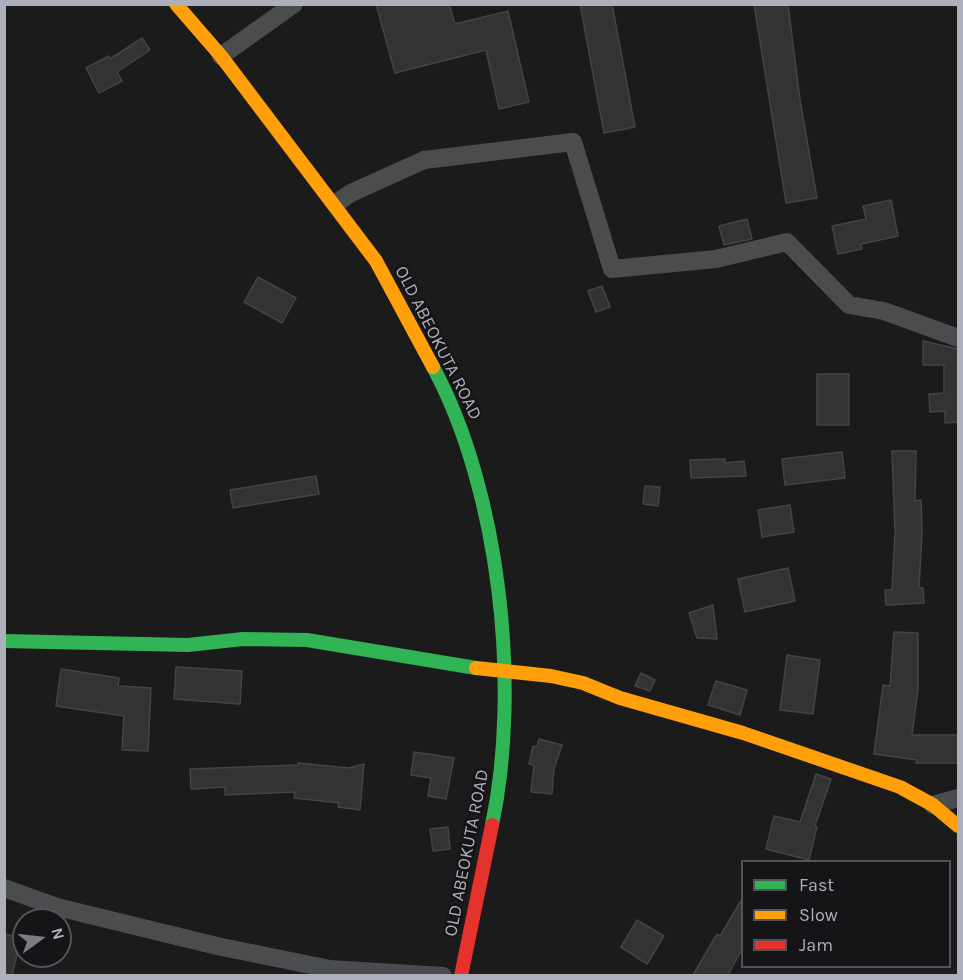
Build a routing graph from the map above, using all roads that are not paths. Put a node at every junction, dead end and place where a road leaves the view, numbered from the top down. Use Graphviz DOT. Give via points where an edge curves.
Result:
graph roads {
  1 [pos="176,4"];
  2 [pos="294,4"];
  3 [pos="221,56"];
  4 [pos="335,204"];
  5 [pos="958,338"];
  6 [pos="4,641"];
  7 [pos="506,673"];
  8 [pos="958,798"];
  9 [pos="933,805"];
  10 [pos="958,826"];
  11 [pos="4,888"];
  12 [pos="443,975"];
  13 [pos="461,975"];
  1 -- 3 [label="main road, OLD ABEOKUTA ROAD"];
  2 -- 3 [label="street"];
  3 -- 4 [label="main road, OLD ABEOKUTA ROAD"];
  4 -- 5 [label="street" via="424,160 573,142 612,269 717,259 787,242 849,305 884,311"];
  4 -- 7 [label="main road, OLD ABEOKUTA ROAD" via="376,261 416,331 467,441 496,571"];
  6 -- 7 [label="main road" via="188,645 243,639 307,640"];
  7 -- 9 [label="main road" via="583,682 620,698 743,733 900,787"];
  7 -- 13 [label="main road, OLD ABEOKUTA ROAD" via="502,778"];
  8 -- 9 [label="street"];
  9 -- 10 [label="main road"];
  11 -- 12 [label="street" via="57,907 330,969"];
}
